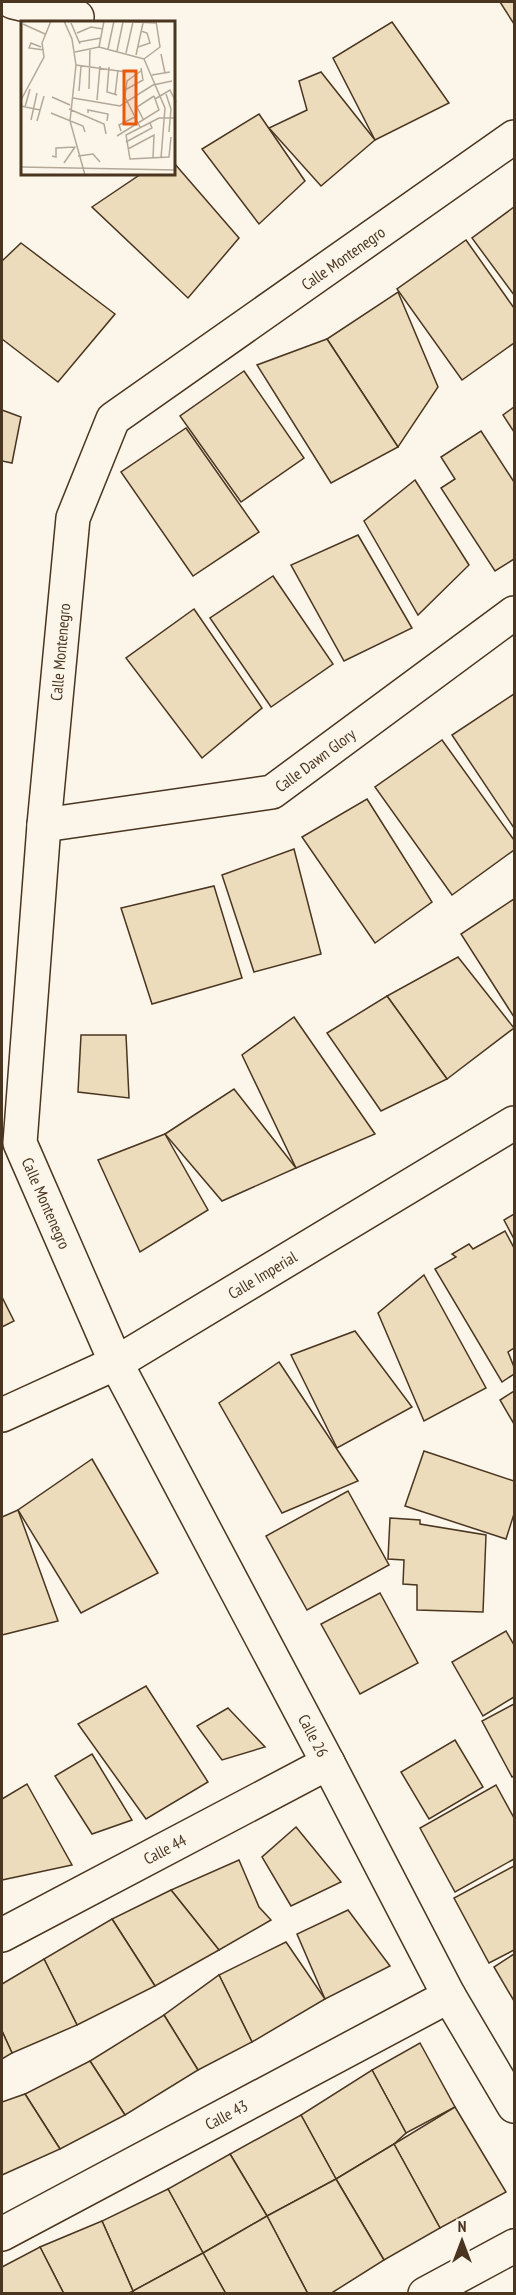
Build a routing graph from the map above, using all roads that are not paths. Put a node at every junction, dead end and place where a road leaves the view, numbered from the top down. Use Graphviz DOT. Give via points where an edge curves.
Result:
graph roads {
  1 [pos="12,2"];
  2 [pos="77,17"];
  3 [pos="514,138"];
  4 [pos="514,614"];
  5 [pos="44,825"];
  6 [pos="514,1123"];
  7 [pos="116,1363"];
  8 [pos="2,1415"];
  9 [pos="328,1763"];
  10 [pos="2,1935"];
  11 [pos="449,1996"];
  12 [pos="514,2106"];
  13 [pos="2,2234"];
  14 [pos="514,2246"];
  15 [pos="425,2294"];
  1 -- 2 [label="street"];
  3 -- 5 [label="street, Calle Montenegro" via="113,419 73,518"];
  4 -- 5 [label="street, Calle Dawn Glory" via="272,792"];
  5 -- 7 [label="street, Calle Montenegro" via="20,1143"];
  6 -- 7 [label="street, Calle Imperial"];
  7 -- 8 [label="street, Calle Imperial"];
  7 -- 9 [label="street, Calle 26"];
  9 -- 10 [label="street, Calle 44"];
  9 -- 11 [label="street, Calle 26"];
  11 -- 12 [label="street, Calle 26"];
  11 -- 13 [label="street, Calle 43"];
  14 -- 15 [label="street"];
}
